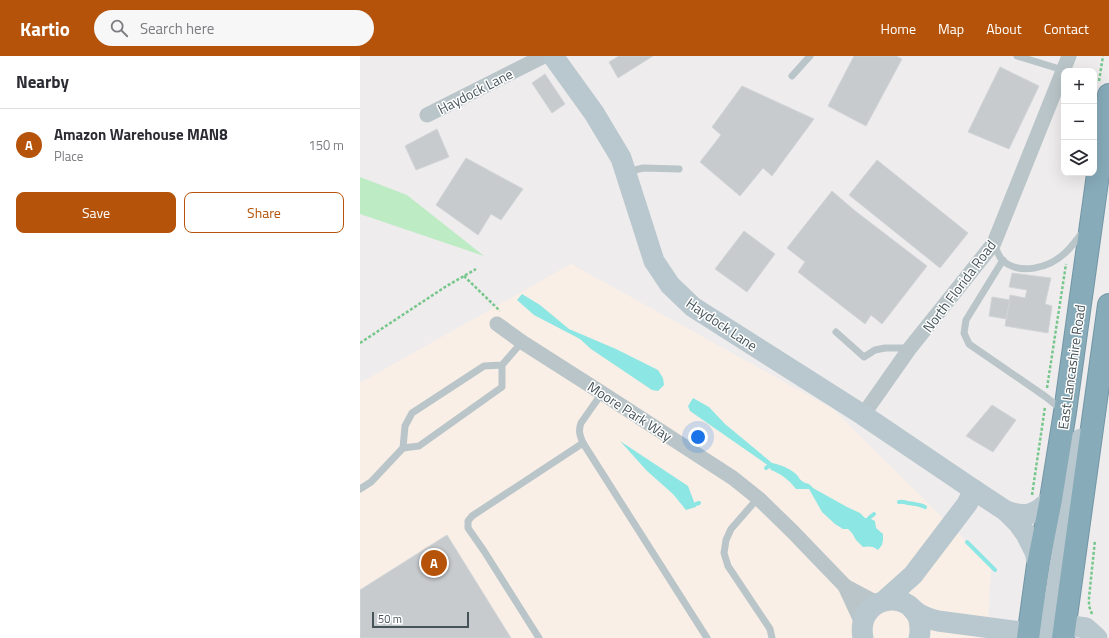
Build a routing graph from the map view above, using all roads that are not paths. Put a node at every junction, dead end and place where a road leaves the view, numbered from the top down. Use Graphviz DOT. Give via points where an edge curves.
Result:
graph roads {
  1 [pos="544,56"];
  2 [pos="553,56"];
  3 [pos="810,56"];
  4 [pos="1017,56"];
  5 [pos="1069,56"];
  6 [pos="1064,68"];
  7 [pos="1061,69"];
  8 [pos="1061,75"];
  9 [pos="792,76"];
  10 [pos="1109,95"];
  11 [pos="427,115"];
  12 [pos="679,169"];
  13 [pos="625,172"];
  14 [pos="1091,224"];
  15 [pos="994,243"];
  16 [pos="1003,260"];
  17 [pos="1109,305"];
  18 [pos="497,324"];
  19 [pos="836,332"];
  20 [pos="522,342"];
  21 [pos="910,348"];
  22 [pos="502,365"];
  23 [pos="602,393"];
  24 [pos="1065,412"];
  25 [pos="863,415"];
  26 [pos="583,444"];
  27 [pos="403,448"];
  28 [pos="360,489"];
  29 [pos="974,490"];
  30 [pos="758,498"];
  31 [pos="1041,499"];
  32 [pos="1006,511"];
  33 [pos="1038,565"];
  34 [pos="912,575"];
  35 [pos="845,586"];
  36 [pos="881,602"];
  37 [pos="910,607"];
  38 [pos="862,630"];
  39 [pos="1047,634"];
  40 [pos="539,638"];
  41 [pos="707,638"];
  42 [pos="772,638"];
  43 [pos="919,638"];
  44 [pos="1096,638"];
  1 -- 11 [label="street, Haydock Lane"];
  2 -- 13 [label="street, Haydock Lane" via="594,113 620,158"];
  3 -- 9 [label="lane"];
  4 -- 7 [label="lane"];
  5 -- 6 [label="street, North Florida Road"];
  8 -- 15 [label="street, North Florida Road"];
  10 -- 14 [label="highway, East Lancashire Road"];
  12 -- 13 [label="lane" via="643,168"];
  13 -- 25 [label="street, Haydock Lane" via="654,261 670,285 693,307"];
  14 -- 16 [label="lane" via="1065,254 1041,268 1025,269"];
  14 -- 24 [label="highway, East Lancashire Road"];
  15 -- 16 [label="lane"];
  15 -- 21 [label="street, North Florida Road"];
  16 -- 24 [label="lane" via="966,320 964,333 969,344"];
  17 -- 39 [label="highway, East Lancashire Road"];
  18 -- 20 [label="street, Moore Park Way"];
  19 -- 21 [label="lane" via="864,357 875,350 885,348"];
  20 -- 22 [label="lane"];
  20 -- 23 [label="street, Moore Park Way"];
  21 -- 25 [label="street, North Florida Road"];
  22 -- 27 [label="lane" via="502,387 420,446"];
  22 -- 27 [label="lane" via="484,366 412,413 405,426"];
  23 -- 26 [label="lane" via="580,423 579,435"];
  23 -- 30 [label="street, Moore Park Way" via="733,478"];
  24 -- 31 [label="highway, East Lancashire Road"];
  25 -- 29 [label="street, Haydock Lane"];
  26 -- 40 [label="lane" via="468,521 468,528"];
  26 -- 41 [label="lane"];
  27 -- 28 [label="lane" via="371,482"];
  29 -- 32 [label="street, Haydock Lane"];
  29 -- 34 [label="street" via="967,504"];
  30 -- 35 [label="street, Moore Park Way"];
  30 -- 42 [label="lane" via="732,529 726,540 724,553 728,566 770,629"];
  31 -- 32 [label="street, Haydock Lane" via="1042,508 1031,514"];
  31 -- 33 [label="highway, East Lancashire Road"];
  32 -- 33 [label="street, Haydock Lane" via="1026,534"];
  33 -- 39 [label="highway, East Lancashire Road"];
  34 -- 36 [label="street"];
  34 -- 37 [label="street"];
  35 -- 36 [label="street, Moore Park Way"];
  35 -- 38 [label="street, Moore Park Way"];
  36 -- 37 [label="street" via="901,601"];
  36 -- 38 [label="street" via="870,608 865,615"];
  37 -- 39 [label="street" via="921,615 938,621"];
  37 -- 43 [label="street" via="918,616"];
  39 -- 44 [label="street" via="1086,628"];
}
